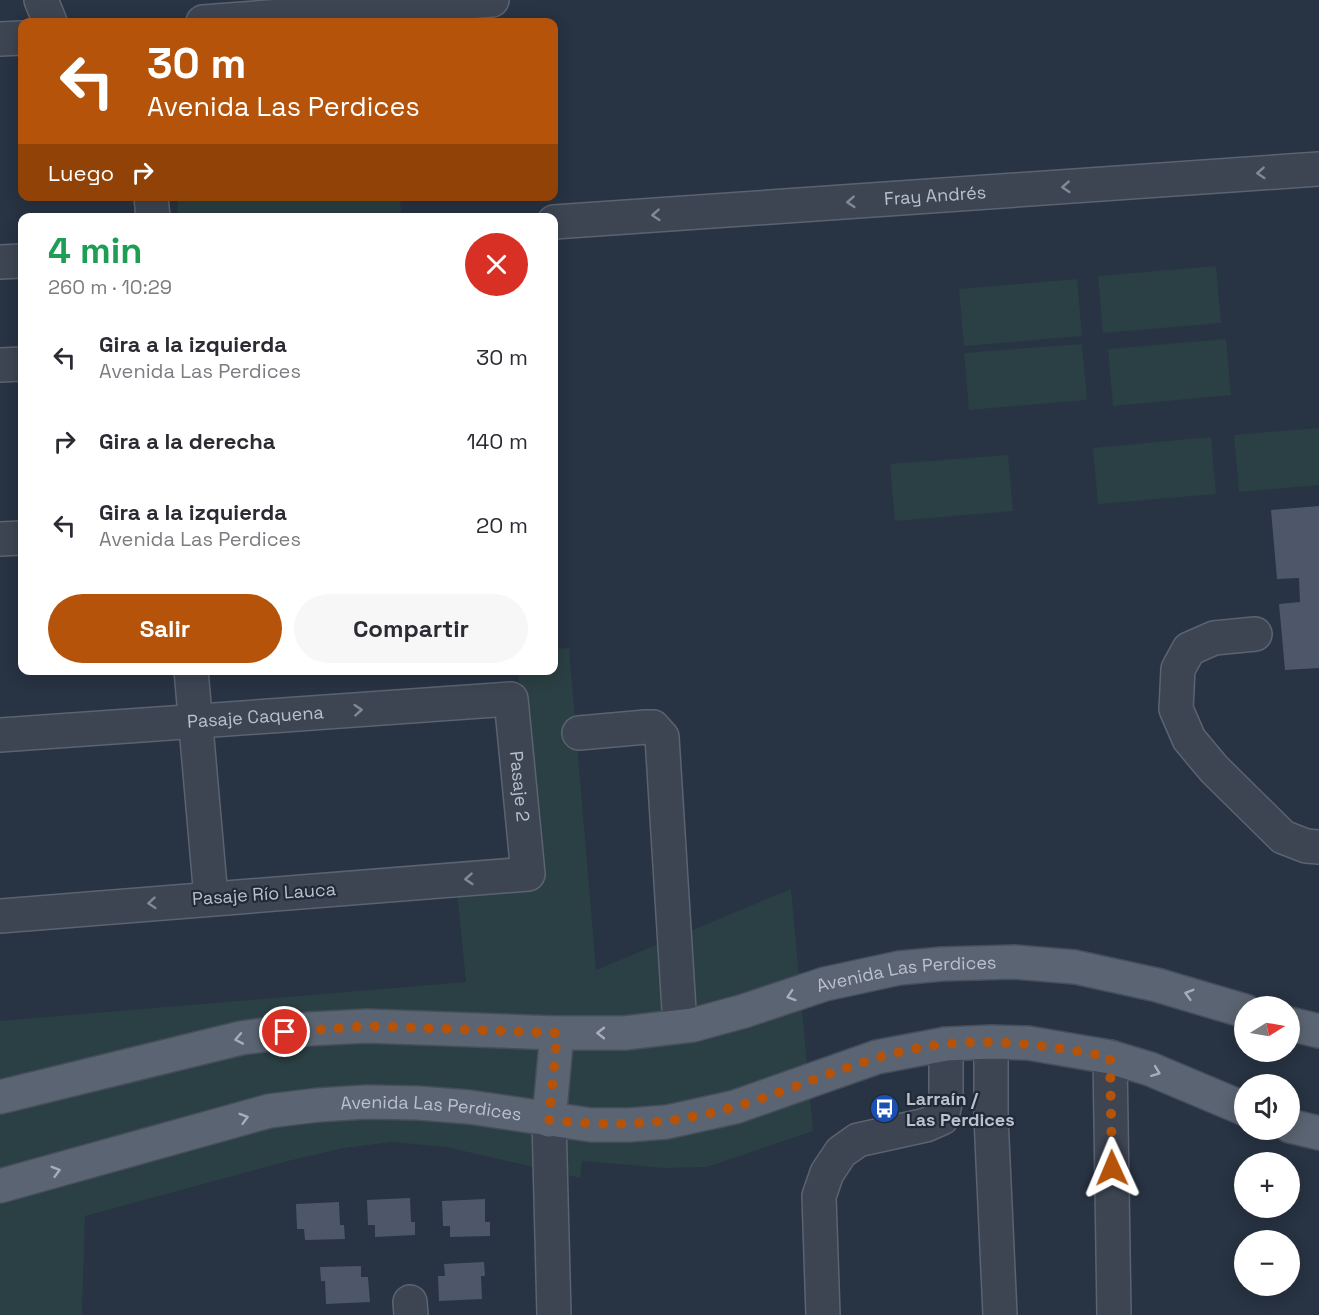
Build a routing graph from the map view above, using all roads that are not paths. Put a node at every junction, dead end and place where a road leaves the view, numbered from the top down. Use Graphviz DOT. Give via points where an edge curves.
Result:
graph roads {
  1 [pos="41,0"];
  2 [pos="492,0"];
  3 [pos="410,3"];
  4 [pos="48,18"];
  5 [pos="247,18"];
  6 [pos="18,38"];
  7 [pos="0,39"];
  8 [pos="1319,169"];
  9 [pos="558,222"];
  10 [pos="18,261"];
  11 [pos="0,262"];
  12 [pos="18,364"];
  13 [pos="0,365"];
  14 [pos="18,538"];
  15 [pos="0,540"];
  16 [pos="1255,634"];
  17 [pos="191,675"];
  18 [pos="511,699"];
  19 [pos="195,721"];
  20 [pos="579,733"];
  21 [pos="0,735"];
  22 [pos="1319,847"];
  23 [pos="528,874"];
  24 [pos="211,898"];
  25 [pos="0,916"];
  26 [pos="1234,1008"];
  27 [pos="680,1026"];
  28 [pos="1300,1026"];
  29 [pos="1319,1031"];
  30 [pos="557,1033"];
  31 [pos="991,1042"];
  32 [pos="946,1044"];
  33 [pos="1110,1057"];
  34 [pos="0,1097"];
  35 [pos="1234,1104"];
  36 [pos="549,1120"];
  37 [pos="1300,1128"];
  38 [pos="1319,1133"];
  39 [pos="0,1186"];
  40 [pos="554,1315"];
  41 [pos="823,1315"];
  42 [pos="1000,1315"];
  43 [pos="1114,1315"];
  1 -- 4 [label="street"];
  2 -- 3 [label="street"];
  3 -- 5 [label="street"];
  6 -- 7 [label="street"];
  8 -- 9 [label="street, Fray Andrés, one-way"];
  10 -- 11 [label="street"];
  12 -- 13 [label="street"];
  14 -- 15 [label="street"];
  16 -- 22 [label="street" via="1214,638 1189,649 1178,669 1176,709 1189,739 1214,769 1283,837"];
  17 -- 19 [label="street"];
  19 -- 18 [label="street, Pasaje Caquena, one-way"];
  18 -- 23 [label="street, Pasaje 2"];
  19 -- 21 [label="street, Pasaje Caquena"];
  19 -- 24 [label="street"];
  20 -- 27 [label="street" via="646,727 662,737"];
  23 -- 24 [label="street, Pasaje Río Lauca, one-way"];
  24 -- 25 [label="street, Pasaje Río Lauca, one-way"];
  26 -- 27 [label="main road, Avenida Las Perdices, one-way" via="1075,967 1014,962 942,964 899,968 825,984 744,1011"];
  27 -- 30 [label="main road, Avenida Las Perdices, one-way" via="625,1033"];
  28 -- 29 [label="main road"];
  30 -- 34 [label="main road, Avenida Las Perdices, one-way" via="368,1026 308,1029 241,1038"];
  30 -- 36 [label="main road"];
  31 -- 32 [label="main road, Avenida Las Perdices"];
  31 -- 33 [label="main road, Avenida Las Perdices" via="1028,1043"];
  31 -- 42 [label="street"];
  32 -- 36 [label="main road, Avenida Las Perdices" via="877,1057 704,1115 629,1125"];
  32 -- 41 [label="street" via="942,1118 858,1140 841,1152 827,1173 819,1196"];
  33 -- 35 [label="main road, Avenida Las Perdices, one-way" via="1150,1069"];
  33 -- 43 [label="street"];
  39 -- 36 [label="main road, Avenida Las Perdices, one-way" via="269,1111 318,1105 418,1103"];
  36 -- 40 [label="street"];
  37 -- 38 [label="main road"];
}
